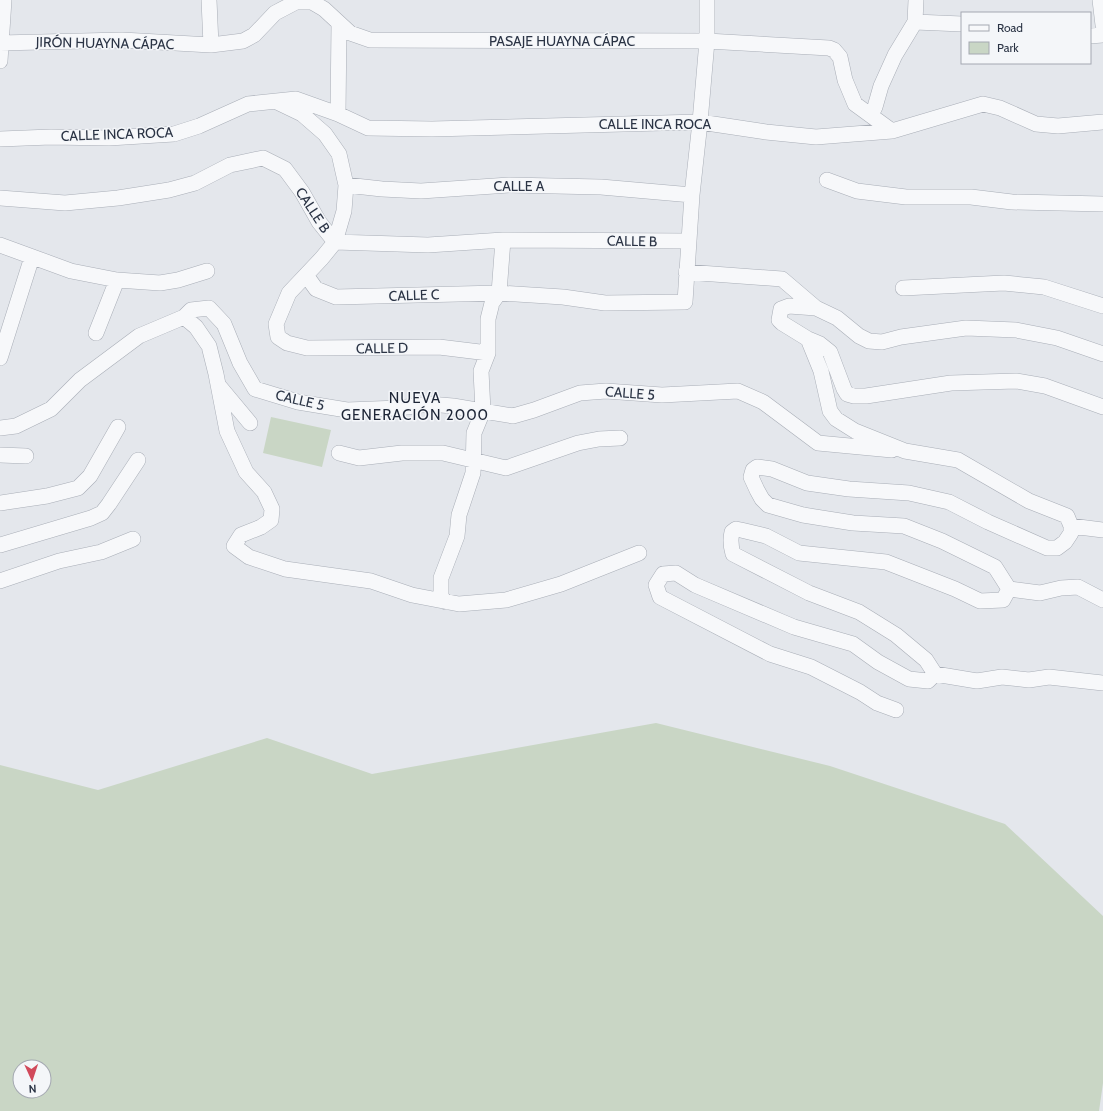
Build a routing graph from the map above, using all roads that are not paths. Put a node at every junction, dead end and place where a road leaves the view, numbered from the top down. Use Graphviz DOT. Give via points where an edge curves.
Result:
graph roads {
  1 [pos="4,0"];
  2 [pos="209,0"];
  3 [pos="707,0"];
  4 [pos="916,0"];
  5 [pos="1100,0"];
  6 [pos="915,22"];
  7 [pos="339,24"];
  8 [pos="961,24"];
  9 [pos="1103,25"];
  10 [pos="1103,35"];
  11 [pos="1091,36"];
  12 [pos="707,41"];
  13 [pos="0,43"];
  14 [pos="211,45"];
  15 [pos="0,61"];
  16 [pos="276,101"];
  17 [pos="338,114"];
  18 [pos="871,116"];
  19 [pos="700,122"];
  20 [pos="1103,122"];
  21 [pos="892,131"];
  22 [pos="0,139"];
  23 [pos="827,180"];
  24 [pos="346,185"];
  25 [pos="692,195"];
  26 [pos="0,198"];
  27 [pos="1103,204"];
  28 [pos="503,240"];
  29 [pos="688,241"];
  30 [pos="335,242"];
  31 [pos="0,245"];
  32 [pos="32,257"];
  33 [pos="207,271"];
  34 [pos="686,272"];
  35 [pos="306,275"];
  36 [pos="117,280"];
  37 [pos="902,288"];
  38 [pos="499,293"];
  39 [pos="1103,306"];
  40 [pos="816,308"];
  41 [pos="184,317"];
  42 [pos="96,333"];
  43 [pos="808,339"];
  44 [pos="488,353"];
  45 [pos="1103,354"];
  46 [pos="0,358"];
  47 [pos="218,385"];
  48 [pos="1103,407"];
  49 [pos="483,411"];
  50 [pos="250,424"];
  51 [pos="0,428"];
  52 [pos="118,428"];
  53 [pos="620,438"];
  54 [pos="905,451"];
  55 [pos="339,453"];
  56 [pos="0,455"];
  57 [pos="26,456"];
  58 [pos="138,460"];
  59 [pos="473,460"];
  60 [pos="0,503"];
  61 [pos="1071,526"];
  62 [pos="1103,530"];
  63 [pos="133,539"];
  64 [pos="0,545"];
  65 [pos="639,553"];
  66 [pos="0,581"];
  67 [pos="1009,589"];
  68 [pos="1103,600"];
  69 [pos="446,602"];
  70 [pos="935,674"];
  71 [pos="1103,683"];
  72 [pos="896,710"];
  1 -- 13 [label="street"];
  2 -- 14 [label="street"];
  3 -- 12 [label="street"];
  4 -- 6 [label="street"];
  5 -- 9 [label="street"];
  6 -- 8 [label="street"];
  6 -- 18 [label="street" via="895,55"];
  7 -- 12 [label="street, PASAJE HUAYNA CÁPAC" via="350,33 370,40"];
  7 -- 14 [label="street, PASAJE HUAYNA CÁPAC" via="324,9 312,2 296,2 275,13 254,35 243,41"];
  7 -- 17 [label="street"];
  10 -- 11 [label="street"];
  12 -- 18 [label="street, PASAJE HUAYNA CÁPAC" via="834,50 840,57 845,80 855,104"];
  12 -- 19 [label="street"];
  13 -- 14 [label="street, JIRÓN HUAYNA CÁPAC" via="122,40"];
  13 -- 15 [label="street"];
  16 -- 17 [label="street, CALLE INCA ROCA" via="296,99"];
  16 -- 22 [label="street, CALLE INCA ROCA" via="248,104 174,134 109,138 51,136"];
  16 -- 24 [label="street" via="302,114 326,134 339,154"];
  17 -- 19 [label="street, CALLE INCA ROCA" via="368,128 432,129"];
  18 -- 21 [label="street, PASAJE HUAYNA CÁPAC"];
  19 -- 21 [label="street, CALLE INCA ROCA" via="816,137"];
  19 -- 25 [label="street"];
  20 -- 21 [label="street, CALLE INCA ROCA" via="1058,126 1036,124 1000,108 983,104"];
  23 -- 27 [label="street" via="857,191 906,197 971,197 1012,202"];
  24 -- 25 [label="street, CALLE A" via="421,191 509,185 601,187"];
  24 -- 30 [label="street" via="344,211"];
  25 -- 29 [label="street"];
  26 -- 30 [label="street, CALLE B" via="65,203 118,198 195,183 230,166 263,158 284,168"];
  28 -- 29 [label="street, CALLE B"];
  28 -- 30 [label="street, CALLE B" via="428,245"];
  28 -- 38 [label="street"];
  29 -- 34 [label="street"];
  30 -- 35 [label="street"];
  31 -- 32 [label="street"];
  32 -- 36 [label="street" via="71,271"];
  32 -- 46 [label="street"];
  33 -- 36 [label="street" via="160,283"];
  34 -- 38 [label="street, CALLE C" via="685,302 605,303 563,297"];
  34 -- 40 [label="street" via="782,279"];
  35 -- 38 [label="street, CALLE C" via="316,289 336,297"];
  35 -- 44 [label="street, CALLE D" via="289,293 276,324 278,337 287,343 307,348 439,347"];
  36 -- 42 [label="street"];
  37 -- 39 [label="street" via="1004,283 1044,287"];
  38 -- 44 [label="street" via="492,304 488,319"];
  40 -- 43 [label="street" via="789,306 781,310 779,320"];
  40 -- 45 [label="street" via="837,318 859,336 869,340 882,342 966,328 1016,330 1057,338"];
  41 -- 47 [label="street" via="196,327 209,346"];
  41 -- 49 [label="street, CALLE 5" via="191,310 209,308 224,324 240,363 255,389 298,402 347,410 429,404"];
  41 -- 51 [label="street, CALLE 5" via="139,336 80,380 51,409 16,426"];
  43 -- 48 [label="street" via="830,352 844,389 847,394 854,396 951,383 1016,381 1045,386"];
  43 -- 54 [label="street" via="821,371 830,411 836,419 855,431"];
  44 -- 49 [label="street" via="481,371"];
  47 -- 50 [label="street"];
  47 -- 69 [label="street" via="228,431 246,472 264,492 272,509 270,520 261,527 241,535 234,546 249,557 285,569 371,581"];
  49 -- 54 [label="street, CALLE 5" via="513,416 580,393 606,391 662,395 738,391 763,402 818,443"];
  49 -- 59 [label="street" via="474,433"];
  52 -- 60 [label="street" via="90,476 78,488 47,496"];
  53 -- 59 [label="street" via="578,443 506,468"];
  54 -- 61 [label="street" via="958,460 1029,501 1067,516"];
  55 -- 59 [label="street" via="359,458 443,452"];
  56 -- 57 [label="street"];
  58 -- 64 [label="street" via="102,513"];
  59 -- 69 [label="street" via="473,473 459,515 457,536 441,578 441,596"];
  61 -- 62 [label="street"];
  61 -- 67 [label="street" via="1065,542 1057,548 1047,548 949,502 909,493 807,483 772,469 757,467 753,470 751,477 762,499 768,505 803,515 853,523 904,526 995,567"];
  63 -- 66 [label="street" via="101,552 59,561"];
  65 -- 69 [label="street" via="561,584 506,600 459,604"];
  67 -- 68 [label="street" via="1040,592 1078,587"];
  67 -- 70 [label="street" via="1003,600 980,601 886,562 799,553 766,536 736,529 732,532 733,554 809,594 859,612 896,635 926,660"];
  70 -- 71 [label="street" via="978,681 1002,677 1029,680 1049,677"];
  70 -- 72 [label="street" via="928,681 908,679 853,644 794,627 695,585 676,573 663,574 656,585 660,597 770,654 811,667 877,703"];
}
